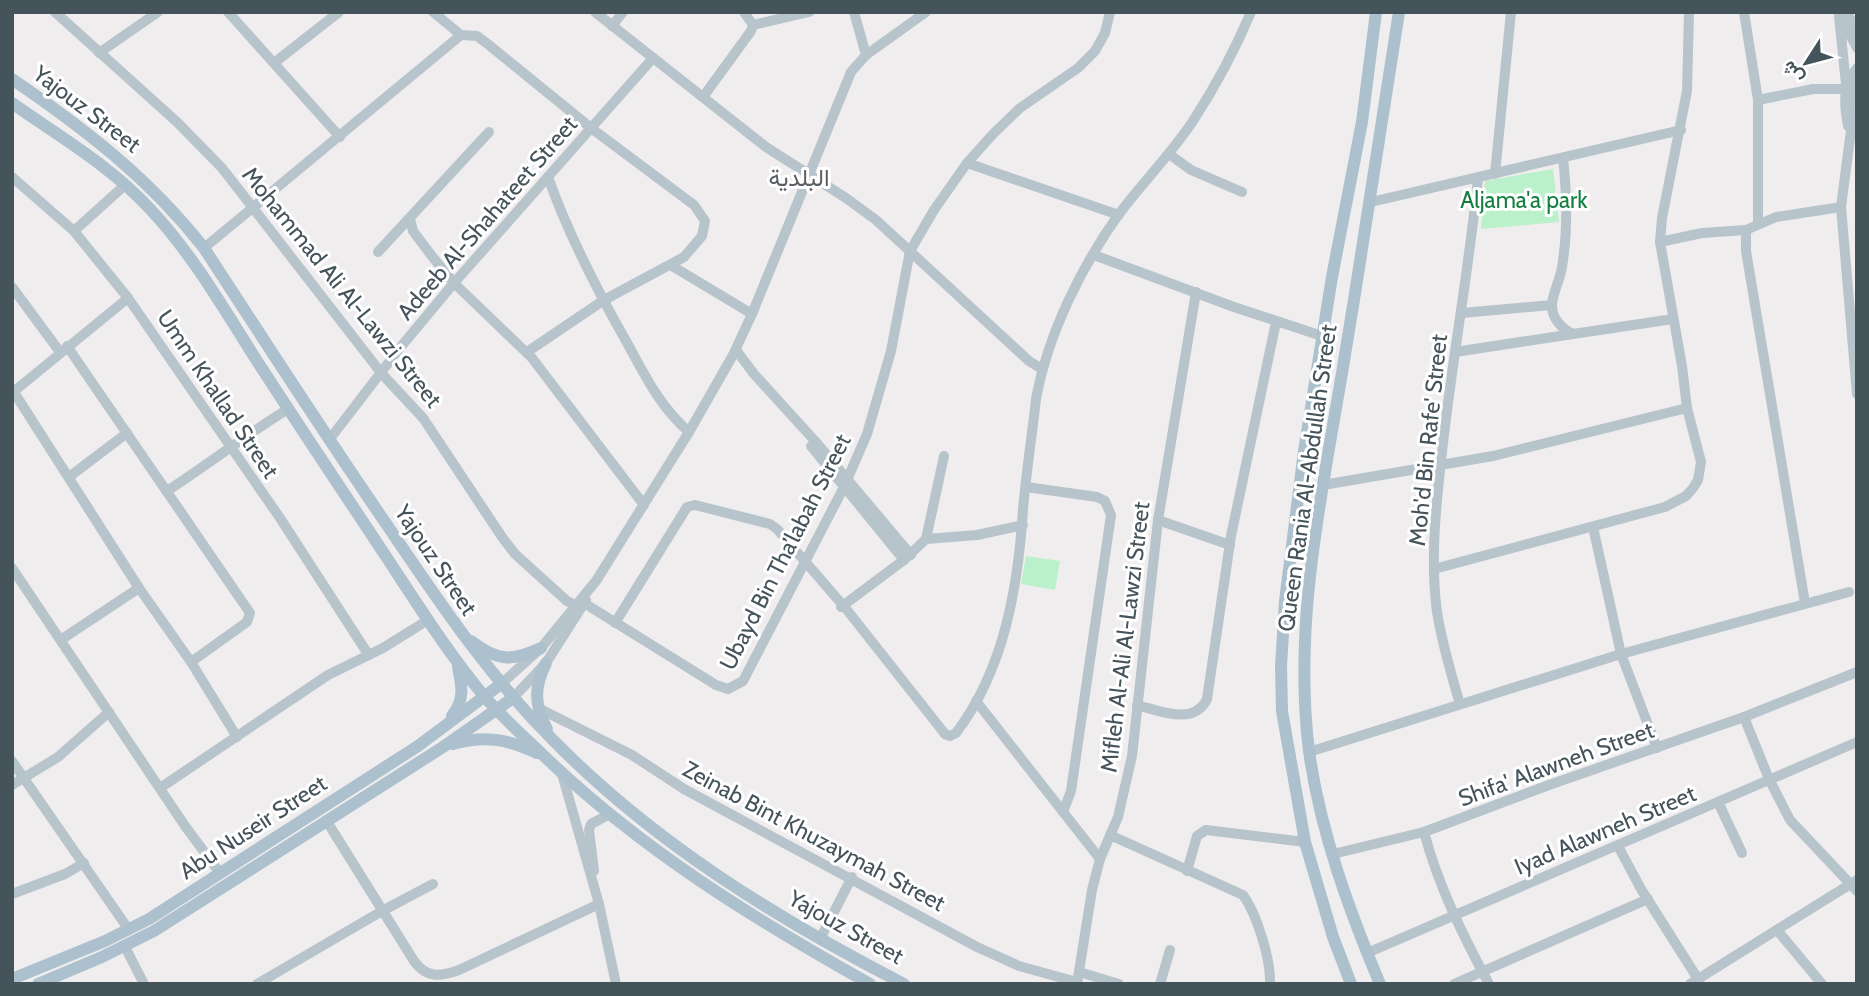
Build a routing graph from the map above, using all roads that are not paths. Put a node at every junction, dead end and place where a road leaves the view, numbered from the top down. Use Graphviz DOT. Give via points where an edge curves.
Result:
graph roads {
  1 [pos="55,12"];
  2 [pos="158,12"];
  3 [pos="228,12"];
  4 [pos="339,12"];
  5 [pos="433,12"];
  6 [pos="595,12"];
  7 [pos="622,12"];
  8 [pos="744,12"];
  9 [pos="809,12"];
  10 [pos="854,12"];
  11 [pos="926,12"];
  12 [pos="1110,12"];
  13 [pos="1251,12"];
  14 [pos="1376,12"];
  15 [pos="1399,12"];
  16 [pos="1511,12"];
  17 [pos="1689,12"];
  18 [pos="1744,12"];
  19 [pos="1841,13"];
  20 [pos="753,25"];
  21 [pos="612,26"];
  22 [pos="1857,30"];
  23 [pos="461,35"];
  24 [pos="1857,48"];
  25 [pos="99,53"];
  26 [pos="866,55"];
  27 [pos="653,58"];
  28 [pos="274,63"];
  29 [pos="1857,68"];
  30 [pos="12,79"];
  31 [pos="1849,85"];
  32 [pos="704,97"];
  33 [pos="1758,100"];
  34 [pos="14,107"];
  35 [pos="1855,112"];
  36 [pos="591,128"];
  37 [pos="1681,130"];
  38 [pos="489,132"];
  39 [pos="1849,133"];
  40 [pos="340,136"];
  41 [pos="1169,154"];
  42 [pos="1563,158"];
  43 [pos="967,163"];
  44 [pos="1495,174"];
  45 [pos="809,175"];
  46 [pos="12,177"];
  47 [pos="548,177"];
  48 [pos="1478,178"];
  49 [pos="125,185"];
  50 [pos="1242,192"];
  51 [pos="1371,202"];
  52 [pos="252,207"];
  53 [pos="1841,207"];
  54 [pos="1119,215"];
  55 [pos="410,219"];
  56 [pos="1758,224"];
  57 [pos="1746,230"];
  58 [pos="74,231"];
  59 [pos="1660,242"];
  60 [pos="204,248"];
  61 [pos="910,251"];
  62 [pos="378,252"];
  63 [pos="1094,254"];
  64 [pos="672,266"];
  65 [pos="454,283"];
  66 [pos="12,287"];
  67 [pos="1196,292"];
  68 [pos="128,298"];
  69 [pos="604,300"];
  70 [pos="1552,305"];
  71 [pos="1462,313"];
  72 [pos="752,314"];
  73 [pos="1673,319"];
  74 [pos="1276,322"];
  75 [pos="1573,334"];
  76 [pos="1322,336"];
  77 [pos="64,349"];
  78 [pos="736,350"];
  79 [pos="527,352"];
  80 [pos="1455,352"];
  81 [pos="1855,360"];
  82 [pos="1042,369"];
  83 [pos="382,374"];
  84 [pos="13,391"];
  85 [pos="1857,394"];
  86 [pos="1687,408"];
  87 [pos="288,409"];
  88 [pos="690,432"];
  89 [pos="127,433"];
  90 [pos="329,440"];
  91 [pos="230,446"];
  92 [pos="944,457"];
  93 [pos="1440,465"];
  94 [pos="69,477"];
  95 [pos="846,483"];
  96 [pos="1323,485"];
  97 [pos="1026,487"];
  98 [pos="167,491"];
  99 [pos="644,505"];
  100 [pos="1158,520"];
  101 [pos="1023,525"];
  102 [pos="1592,527"];
  103 [pos="926,539"];
  104 [pos="1230,545"];
  105 [pos="908,558"];
  106 [pos="804,561"];
  107 [pos="12,568"];
  108 [pos="1434,569"];
  109 [pos="139,588"];
  110 [pos="1849,592"];
  111 [pos="1805,603"];
  112 [pos="580,604"];
  113 [pos="841,604"];
  114 [pos="428,620"];
  115 [pos="615,623"];
  116 [pos="458,630"];
  117 [pos="62,639"];
  118 [pos="541,648"];
  119 [pos="369,654"];
  120 [pos="1621,654"];
  121 [pos="456,660"];
  122 [pos="191,662"];
  123 [pos="547,663"];
  124 [pos="1857,672"];
  125 [pos="501,684"];
  126 [pos="734,687"];
  127 [pos="484,696"];
  128 [pos="513,698"];
  129 [pos="976,701"];
  130 [pos="1460,704"];
  131 [pos="1137,705"];
  132 [pos="538,708"];
  133 [pos="496,709"];
  134 [pos="109,712"];
  135 [pos="1744,717"];
  136 [pos="442,729"];
  137 [pos="237,737"];
  138 [pos="554,741"];
  139 [pos="1857,742"];
  140 [pos="443,747"];
  141 [pos="1657,748"];
  142 [pos="1309,752"];
  143 [pos="545,757"];
  144 [pos="12,761"];
  145 [pos="562,774"];
  146 [pos="24,779"];
  147 [pos="1769,779"];
  148 [pos="12,785"];
  149 [pos="160,788"];
  150 [pos="1718,802"];
  151 [pos="1063,812"];
  152 [pos="608,815"];
  153 [pos="326,820"];
  154 [pos="1423,832"];
  155 [pos="1110,835"];
  156 [pos="1305,842"];
  157 [pos="1618,846"];
  158 [pos="1742,853"];
  159 [pos="1333,854"];
  160 [pos="1100,859"];
  161 [pos="84,863"];
  162 [pos="1187,871"];
  163 [pos="220,873"];
  164 [pos="852,877"];
  165 [pos="433,884"];
  166 [pos="592,884"];
  167 [pos="1855,885"];
  168 [pos="12,894"];
  169 [pos="1648,899"];
  170 [pos="599,904"];
  171 [pos="382,911"];
  172 [pos="1455,916"];
  173 [pos="130,930"];
  174 [pos="1777,930"];
  175 [pos="820,939"];
  176 [pos="125,947"];
  177 [pos="1170,950"];
  178 [pos="1367,953"];
  179 [pos="1483,972"];
  180 [pos="12,979"];
  181 [pos="1078,979"];
  182 [pos="1348,981"];
  183 [pos="1694,981"];
  184 [pos="861,982"];
  185 [pos="38,984"];
  186 [pos="144,984"];
  187 [pos="257,984"];
  188 [pos="616,984"];
  189 [pos="904,984"];
  190 [pos="1119,984"];
  191 [pos="1160,984"];
  192 [pos="1270,984"];
  193 [pos="1380,984"];
  194 [pos="1454,984"];
  195 [pos="1489,984"];
  196 [pos="1822,984"];
  1 -- 25 [label="street, Mohammad Ali Al-Lawzi Street"];
  2 -- 25 [label="street"];
  3 -- 28 [label="street"];
  4 -- 28 [label="street"];
  5 -- 23 [label="street"];
  6 -- 21 [label="street"];
  7 -- 21 [label="street"];
  8 -- 20 [label="street"];
  9 -- 20 [label="street"];
  10 -- 26 [label="street"];
  11 -- 26 [label="street"];
  12 -- 43 [label="street, Ubayd Bin Tha’labah Street" via="1096,51 1020,108"];
  13 -- 41 [label="street" via="1193,121"];
  14 -- 76 [label="main road, Queen Rania Al-Abdullah Street" via="1362,122"];
  15 -- 51 [label="main road, Queen Rania Al-Abdullah Street"];
  16 -- 44 [label="street"];
  17 -- 37 [label="street"];
  18 -- 33 [label="street"];
  19 -- 22 [label="street"];
  19 -- 24 [label="street"];
  19 -- 31 [label="street"];
  20 -- 32 [label="street"];
  21 -- 27 [label="street"];
  23 -- 36 [label="street" via="477,36"];
  23 -- 40 [label="street"];
  25 -- 52 [label="street, Mohammad Ali Al-Lawzi Street" via="200,145"];
  26 -- 45 [label="street" via="851,72"];
  27 -- 32 [label="street"];
  27 -- 36 [label="street, Adeeb Al-Shahateet Street"];
  28 -- 40 [label="street"];
  29 -- 31 [label="street"];
  30 -- 60 [label="main road, Yajouz Street" via="118,156 172,208"];
  31 -- 33 [label="street"];
  31 -- 35 [label="street" via="1854,89"];
  31 -- 39 [label="street"];
  32 -- 45 [label="street"];
  33 -- 56 [label="street"];
  34 -- 49 [label="main road, Yajouz Street" via="94,158"];
  35 -- 39 [label="street"];
  36 -- 47 [label="street, Adeeb Al-Shahateet Street"];
  36 -- 64 [label="street" via="685,198 705,221 693,249"];
  37 -- 42 [label="street"];
  37 -- 59 [label="street"];
  38 -- 55 [label="street"];
  39 -- 53 [label="street"];
  40 -- 52 [label="street"];
  41 -- 50 [label="street" via="1191,170"];
  41 -- 54 [label="street"];
  42 -- 44 [label="street"];
  42 -- 70 [label="street" via="1566,243"];
  43 -- 54 [label="street"];
  43 -- 61 [label="street, Ubayd Bin Tha’labah Street"];
  44 -- 48 [label="street"];
  45 -- 61 [label="street" via="876,220"];
  45 -- 72 [label="street"];
  46 -- 58 [label="street, Umm Khallad Street"];
  47 -- 65 [label="street, Adeeb Al-Shahateet Street"];
  47 -- 69 [label="street" via="560,212"];
  48 -- 51 [label="street"];
  48 -- 71 [label="street, Moh'd Bin Rafe' Street"];
  49 -- 58 [label="street"];
  49 -- 87 [label="main road, Yajouz Street" via="156,215 199,270"];
  51 -- 96 [label="main road, Queen Rania Al-Abdullah Street"];
  52 -- 60 [label="street"];
  52 -- 83 [label="street, Mohammad Ali Al-Lawzi Street"];
  53 -- 56 [label="street"];
  53 -- 81 [label="street"];
  54 -- 63 [label="street"];
  55 -- 62 [label="street"];
  55 -- 65 [label="street" via="413,231"];
  56 -- 57 [label="street"];
  57 -- 59 [label="street"];
  57 -- 111 [label="street"];
  58 -- 68 [label="street, Umm Khallad Street"];
  59 -- 73 [label="street"];
  60 -- 90 [label="main road, Yajouz Street"];
  61 -- 82 [label="street"];
  61 -- 95 [label="street, Ubayd Bin Tha’labah Street" via="881,393"];
  63 -- 67 [label="street"];
  63 -- 82 [label="street" via="1077,283"];
  64 -- 69 [label="street"];
  64 -- 72 [label="street"];
  65 -- 79 [label="street"];
  65 -- 83 [label="street, Adeeb Al-Shahateet Street"];
  66 -- 77 [label="street"];
  67 -- 74 [label="street"];
  67 -- 100 [label="street, Mifleh Al-Ali Al-Lawzi Street"];
  68 -- 77 [label="street"];
  68 -- 91 [label="street, Umm Khallad Street"];
  69 -- 79 [label="street"];
  69 -- 88 [label="street" via="659,399"];
  70 -- 71 [label="street"];
  70 -- 75 [label="street" via="1558,323"];
  71 -- 80 [label="street, Moh'd Bin Rafe' Street"];
  72 -- 78 [label="street"];
  73 -- 75 [label="street"];
  73 -- 86 [label="street"];
  74 -- 76 [label="street"];
  74 -- 104 [label="street"];
  75 -- 80 [label="street"];
  76 -- 156 [label="main road, Queen Rania Al-Abdullah Street" via="1285,601 1281,666 1282,710"];
  77 -- 84 [label="street"];
  77 -- 89 [label="street"];
  78 -- 88 [label="street"];
  78 -- 95 [label="street"];
  79 -- 99 [label="street"];
  80 -- 93 [label="street, Moh'd Bin Rafe' Street"];
  81 -- 85 [label="street"];
  82 -- 97 [label="street"];
  83 -- 90 [label="street, Adeeb Al-Shahateet Street"];
  83 -- 112 [label="street, Mohammad Ali Al-Lawzi Street" via="423,418 515,554 567,601"];
  84 -- 94 [label="street"];
  86 -- 93 [label="street"];
  86 -- 102 [label="street" via="1701,462 1693,488 1665,507"];
  87 -- 91 [label="street"];
  87 -- 114 [label="main road, Yajouz Street"];
  88 -- 99 [label="street"];
  89 -- 94 [label="street"];
  89 -- 98 [label="street"];
  90 -- 116 [label="main road, Yajouz Street"];
  91 -- 98 [label="street"];
  91 -- 119 [label="street, Umm Khallad Street"];
  92 -- 103 [label="street"];
  93 -- 96 [label="street"];
  93 -- 108 [label="street, Moh'd Bin Rafe' Street"];
  94 -- 109 [label="street"];
  95 -- 105 [label="street"];
  95 -- 106 [label="street, Ubayd Bin Tha’labah Street"];
  96 -- 142 [label="main road, Queen Rania Al-Abdullah Street" via="1303,665"];
  97 -- 101 [label="street"];
  97 -- 151 [label="street" via="1097,497 1105,501 1111,515 1071,791"];
  98 -- 122 [label="street" via="250,616"];
  99 -- 112 [label="street"];
  100 -- 104 [label="street"];
  100 -- 131 [label="street, Mifleh Al-Ali Al-Lawzi Street"];
  101 -- 103 [label="street" via="977,536"];
  101 -- 129 [label="street" via="1008,621"];
  102 -- 108 [label="street"];
  102 -- 120 [label="street"];
  103 -- 105 [label="street"];
  104 -- 131 [label="street" via="1203,707 1182,715"];
  105 -- 113 [label="street"];
  106 -- 113 [label="street"];
  106 -- 115 [label="street" via="770,524 691,506 682,512"];
  106 -- 126 [label="street, Ubayd Bin Tha’labah Street" via="746,676"];
  107 -- 117 [label="street"];
  108 -- 130 [label="street, Moh'd Bin Rafe' Street" via="1445,653"];
  109 -- 117 [label="street"];
  109 -- 122 [label="street"];
  110 -- 111 [label="street"];
  111 -- 120 [label="street"];
  112 -- 115 [label="street, Mohammad Ali Al-Lawzi Street"];
  112 -- 118 [label="street"];
  112 -- 123 [label="street"];
  113 -- 129 [label="street" via="945,734 956,733"];
  114 -- 119 [label="street"];
  114 -- 121 [label="main road, Yajouz Street"];
  115 -- 126 [label="street, Mohammad Ali Al-Lawzi Street" via="716,685"];
  116 -- 118 [label="main road" via="498,656 522,657"];
  116 -- 125 [label="main road, Yajouz Street"];
  117 -- 134 [label="street"];
  118 -- 125 [label="street"];
  119 -- 137 [label="street" via="328,675"];
  120 -- 130 [label="street"];
  120 -- 141 [label="street"];
  121 -- 127 [label="main road, Yajouz Street"];
  121 -- 136 [label="main road" via="462,702"];
  122 -- 137 [label="street"];
  123 -- 128 [label="street"];
  123 -- 132 [label="main road" via="538,678"];
  124 -- 135 [label="street, Shifa' Alawneh Street"];
  125 -- 127 [label="main road, Abu Nuseir Street"];
  125 -- 128 [label="main road, Yajouz Street"];
  127 -- 133 [label="main road, Yajouz Street"];
  127 -- 136 [label="main road, Abu Nuseir Street"];
  128 -- 133 [label="main road, Abu Nuseir Street"];
  128 -- 138 [label="main road, Yajouz Street"];
  129 -- 151 [label="street"];
  130 -- 142 [label="street"];
  131 -- 155 [label="street, Mifleh Al-Ali Al-Lawzi Street" via="1127,778"];
  132 -- 138 [label="main road"];
  132 -- 164 [label="street, Zeinab Bint Khuzaymah Street"];
  133 -- 140 [label="main road, Abu Nuseir Street"];
  133 -- 143 [label="main road, Yajouz Street"];
  134 -- 146 [label="street" via="58,757"];
  134 -- 149 [label="street"];
  135 -- 141 [label="street, Shifa' Alawneh Street"];
  135 -- 147 [label="street"];
  136 -- 163 [label="main road, Abu Nuseir Street"];
  137 -- 149 [label="street"];
  138 -- 175 [label="main road, Yajouz Street" via="681,850"];
  139 -- 147 [label="street, Iyad Alawneh Street"];
  140 -- 143 [label="main road" via="497,738"];
  140 -- 153 [label="main road, Abu Nuseir Street"];
  141 -- 154 [label="street, Shifa' Alawneh Street"];
  142 -- 159 [label="main road, Queen Rania Al-Abdullah Street"];
  143 -- 145 [label="main road, Yajouz Street"];
  144 -- 146 [label="street"];
  145 -- 152 [label="main road, Yajouz Street"];
  145 -- 166 [label="street"];
  146 -- 148 [label="street"];
  146 -- 161 [label="street"];
  147 -- 150 [label="street, Iyad Alawneh Street"];
  147 -- 167 [label="street" via="1796,828"];
  149 -- 163 [label="street"];
  150 -- 157 [label="street, Iyad Alawneh Street"];
  150 -- 158 [label="street"];
  151 -- 160 [label="street"];
  152 -- 166 [label="street" via="589,830"];
  152 -- 184 [label="main road, Yajouz Street" via="720,895"];
  153 -- 171 [label="street"];
  153 -- 176 [label="main road, Abu Nuseir Street"];
  154 -- 159 [label="street, Shifa' Alawneh Street"];
  154 -- 172 [label="street"];
  155 -- 160 [label="street, Mifleh Al-Ali Al-Lawzi Street"];
  155 -- 162 [label="street"];
  156 -- 162 [label="street" via="1206,830 1197,836"];
  156 -- 182 [label="main road, Queen Rania Al-Abdullah Street"];
  157 -- 169 [label="street"];
  157 -- 172 [label="street, Iyad Alawneh Street"];
  159 -- 178 [label="main road, Queen Rania Al-Abdullah Street"];
  160 -- 181 [label="street, Mifleh Al-Ali Al-Lawzi Street"];
  161 -- 168 [label="street"];
  161 -- 173 [label="street"];
  162 -- 192 [label="street" via="1246,899 1266,952"];
  163 -- 173 [label="main road, Abu Nuseir Street"];
  164 -- 175 [label="street"];
  164 -- 181 [label="street, Zeinab Bint Khuzaymah Street" via="998,957"];
  165 -- 171 [label="street"];
  166 -- 170 [label="street"];
  167 -- 174 [label="street"];
  169 -- 179 [label="street"];
  169 -- 183 [label="street"];
  170 -- 171 [label="street" via="440,976 418,967"];
  170 -- 188 [label="street"];
  171 -- 187 [label="street"];
  172 -- 178 [label="street, Iyad Alawneh Street"];
  172 -- 179 [label="street"];
  173 -- 180 [label="main road, Abu Nuseir Street"];
  174 -- 183 [label="street"];
  174 -- 196 [label="street"];
  175 -- 189 [label="main road, Yajouz Street"];
  176 -- 185 [label="main road, Abu Nuseir Street"];
  176 -- 186 [label="street"];
  177 -- 191 [label="street"];
  178 -- 193 [label="main road, Queen Rania Al-Abdullah Street"];
  179 -- 194 [label="street"];
  179 -- 195 [label="street"];
  181 -- 190 [label="street, Zeinab Bint Khuzaymah Street"];
}
